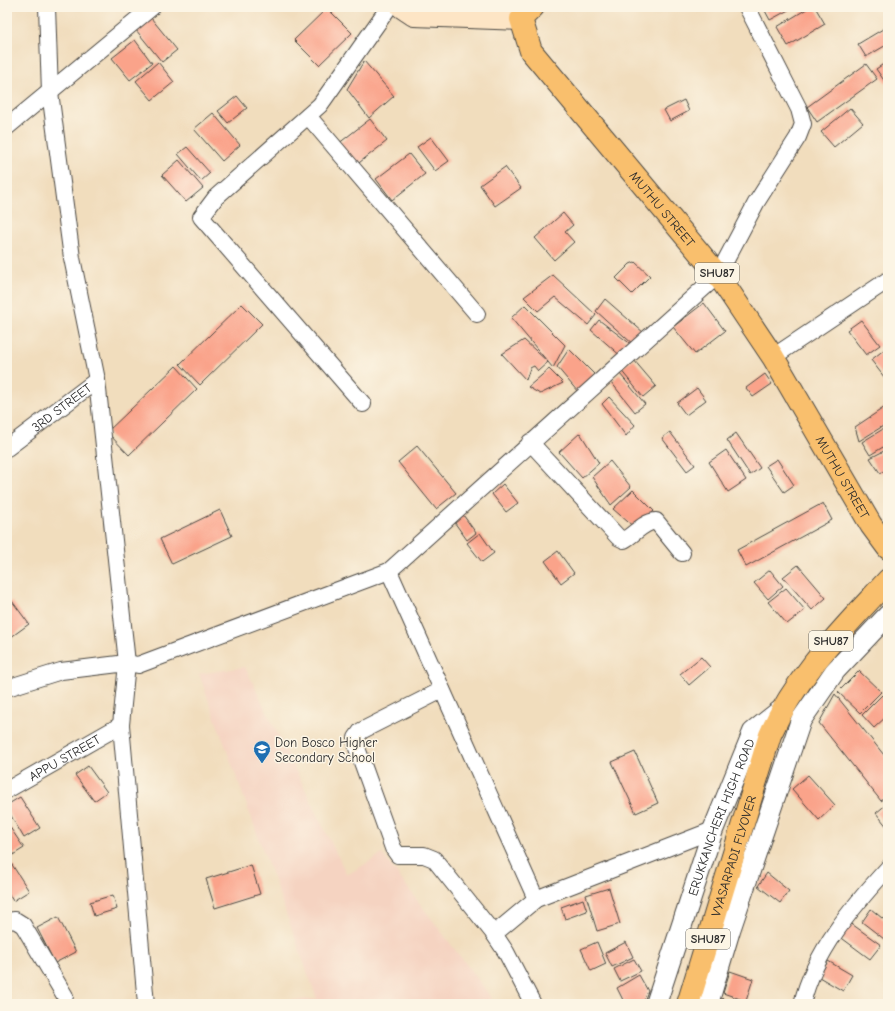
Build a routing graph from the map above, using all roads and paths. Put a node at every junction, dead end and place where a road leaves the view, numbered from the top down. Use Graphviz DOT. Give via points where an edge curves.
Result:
graph roads {
  1 [pos="47,7"];
  2 [pos="152,7"];
  3 [pos="389,7"];
  4 [pos="402,7"];
  5 [pos="747,7"];
  6 [pos="527,13"];
  7 [pos="50,92"];
  8 [pos="308,116"];
  9 [pos="7,126"];
  10 [pos="718,275"];
  11 [pos="888,280"];
  12 [pos="477,314"];
  13 [pos="773,357"];
  14 [pos="97,380"];
  15 [pos="363,404"];
  16 [pos="530,442"];
  17 [pos="7,448"];
  18 [pos="888,548"];
  19 [pos="682,553"];
  20 [pos="389,571"];
  21 [pos="888,580"];
  22 [pos="888,615"];
  23 [pos="126,662"];
  24 [pos="7,688"];
  25 [pos="442,690"];
  26 [pos="782,709"];
  27 [pos="121,725"];
  28 [pos="7,790"];
  29 [pos="713,830"];
  30 [pos="888,868"];
  31 [pos="536,899"];
  32 [pos="7,921"];
  33 [pos="494,934"];
  34 [pos="65,996"];
  35 [pos="146,1004"];
  36 [pos="533,1004"];
  37 [pos="656,1004"];
  38 [pos="688,1004"];
  39 [pos="708,1004"];
  40 [pos="802,1004"];
  1 -- 7 [label="street"];
  2 -- 7 [label="street"];
  3 -- 8 [label="street" via="320,105"];
  4 -- 6 [label="main road" via="414,15"];
  5 -- 10 [label="street" via="799,109 803,124 798,137 756,203"];
  6 -- 10 [label="main road, MUTHU STREET / SHU87" via="532,51"];
  7 -- 9 [label="street"];
  7 -- 14 [label="street" via="72,258"];
  8 -- 12 [label="street"];
  8 -- 15 [label="street" via="216,197 201,217"];
  10 -- 13 [label="main road, MUTHU STREET / SHU87"];
  10 -- 16 [label="street"];
  11 -- 13 [label="street"];
  13 -- 18 [label="main road, MUTHU STREET / SHU87" via="871,525"];
  14 -- 17 [label="street, 3RD STREET"];
  14 -- 23 [label="street"];
  16 -- 19 [label="street" via="618,537 624,540 649,521 656,521"];
  16 -- 20 [label="street"];
  20 -- 23 [label="street" via="138,665"];
  20 -- 25 [label="street"];
  21 -- 26 [label="main road, ERUKKANCHERI HIGH ROAD / SHU87" via="831,641"];
  22 -- 39 [label="street" via="835,671 801,720 730,930"];
  23 -- 24 [label="street" via="60,671"];
  23 -- 27 [label="street"];
  25 -- 31 [label="street"];
  25 -- 33 [label="street" via="360,730 356,738 357,748 393,848 398,855 424,855 434,859"];
  26 -- 29 [label="street, ERUKKANCHERI HIGH ROAD" via="753,732"];
  26 -- 38 [label="main road, VYASARPADI FLYOVER / SHU87" via="770,735"];
  27 -- 28 [label="street, APPU STREET"];
  27 -- 35 [label="street"];
  29 -- 31 [label="street"];
  29 -- 37 [label="street, ERUKKANCHERI HIGH ROAD"];
  30 -- 40 [label="street" via="844,919 822,953"];
  31 -- 33 [label="street"];
  32 -- 34 [label="street" via="15,920 22,925"];
  33 -- 36 [label="street"];
}
